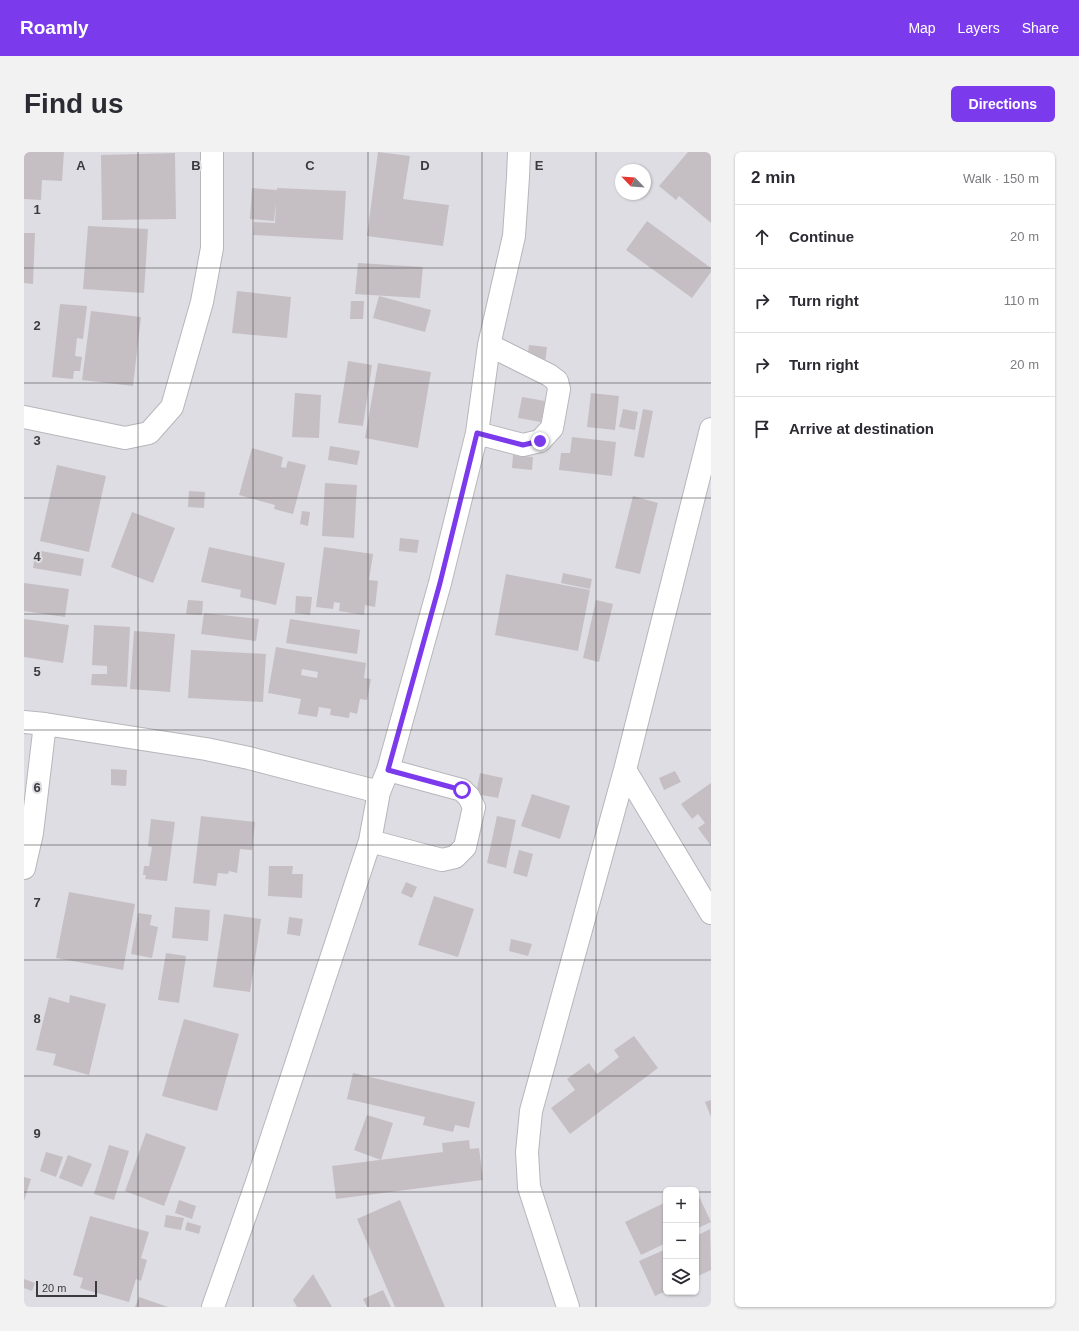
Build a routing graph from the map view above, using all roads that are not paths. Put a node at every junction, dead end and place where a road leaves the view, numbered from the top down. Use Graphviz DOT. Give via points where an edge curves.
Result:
graph roads {
  1 [pos="212,152"];
  2 [pos="518,152"];
  3 [pos="489,345"];
  4 [pos="24,417"];
  5 [pos="711,429"];
  6 [pos="477,433"];
  7 [pos="34,723"];
  8 [pos="388,770"];
  9 [pos="625,770"];
  10 [pos="379,792"];
  11 [pos="370,841"];
  12 [pos="24,868"];
  13 [pos="710,909"];
  14 [pos="213,1307"];
  15 [pos="568,1307"];
  1 -- 4 [label="street" via="212,248 202,302 172,408 149,433 125,438"];
  2 -- 3 [label="street" via="514,236"];
  3 -- 6 [label="street"];
  3 -- 6 [label="street" via="549,375 558,381 559,389 552,428 540,441 523,445"];
  5 -- 9 [label="street"];
  6 -- 8 [label="street" via="440,583"];
  7 -- 10 [label="street" via="206,749"];
  7 -- 12 [label="street" via="32,833"];
  8 -- 10 [label="street"];
  8 -- 11 [label="street" via="462,790 470,797 474,807 465,847 455,857 442,860"];
  9 -- 13 [label="street"];
  9 -- 15 [label="street" via="531,1111 527,1152 529,1187"];
  10 -- 11 [label="street"];
  11 -- 14 [label="street"];
}
